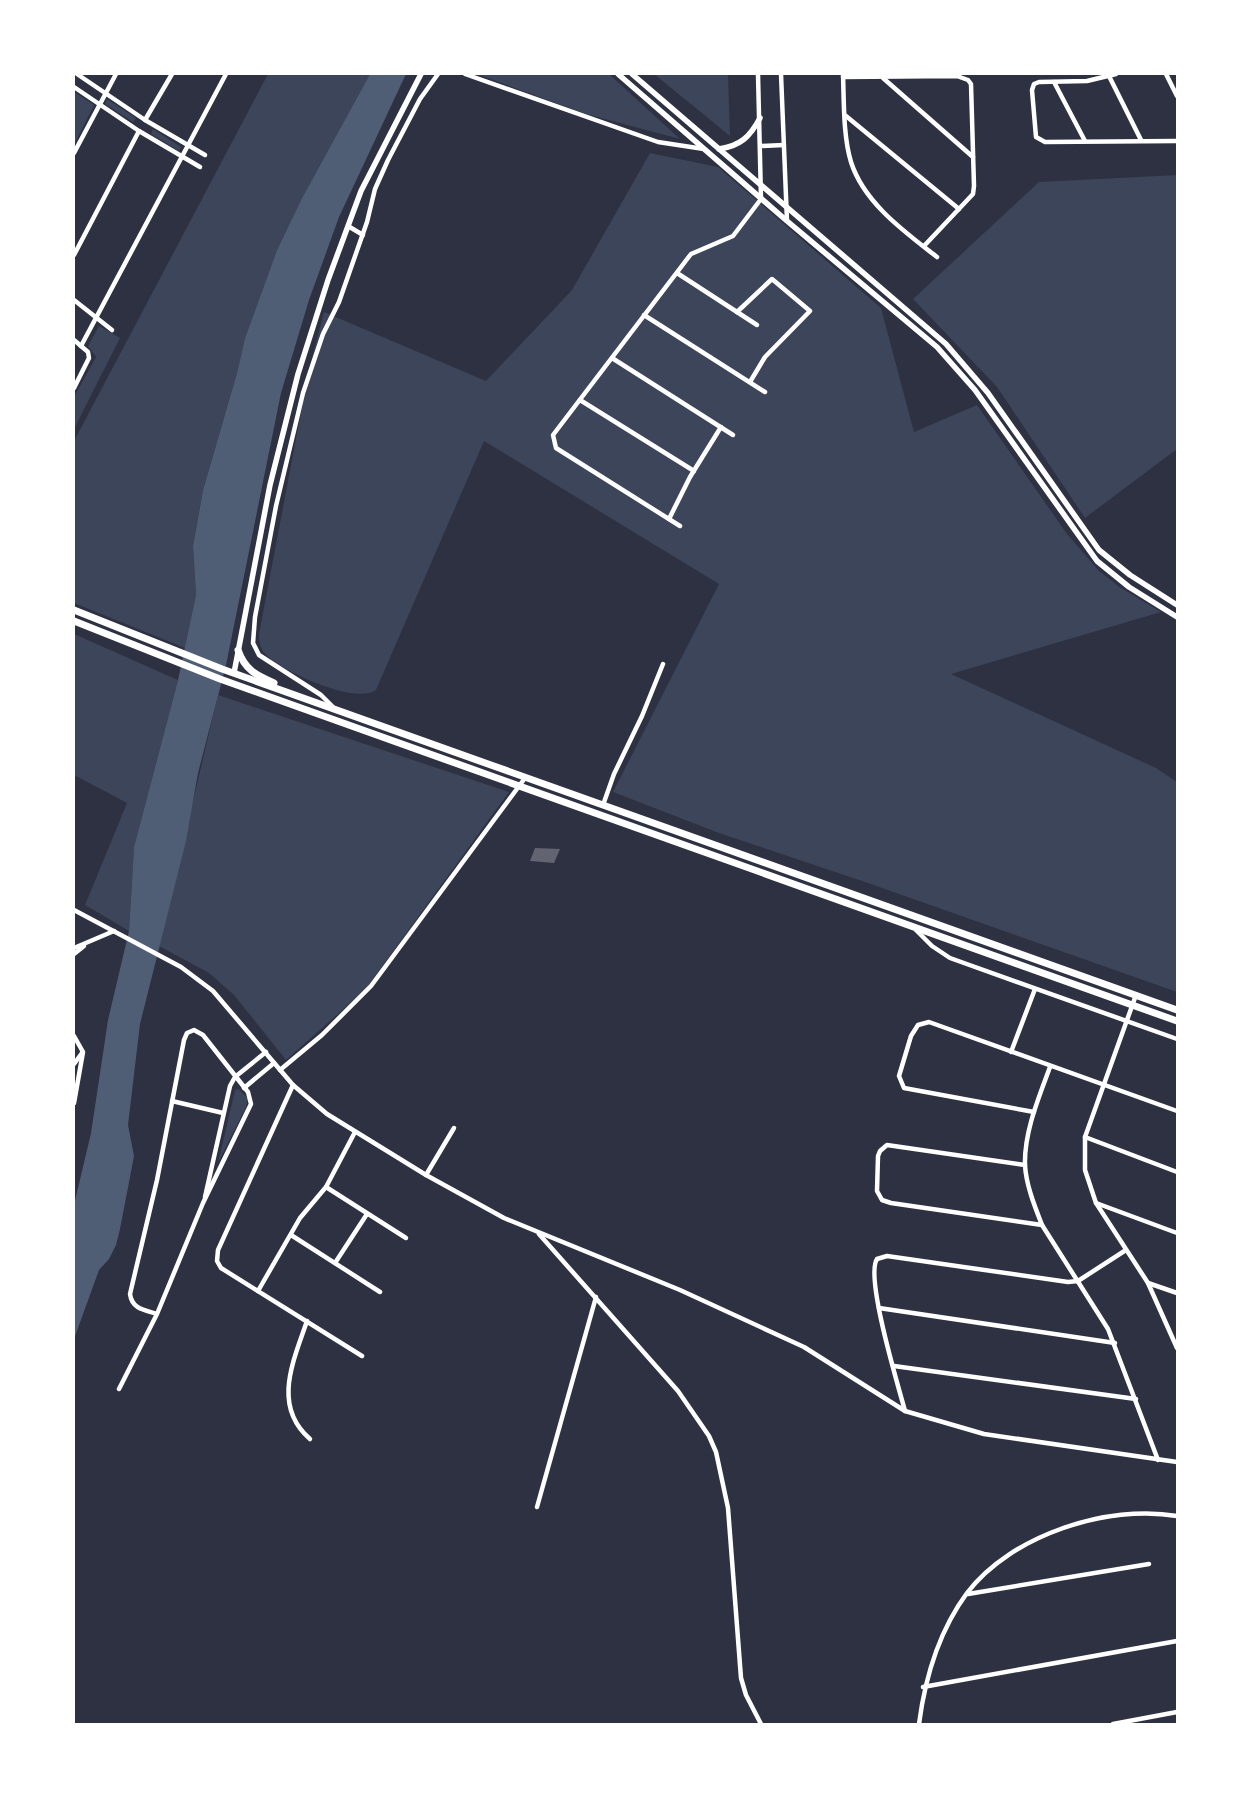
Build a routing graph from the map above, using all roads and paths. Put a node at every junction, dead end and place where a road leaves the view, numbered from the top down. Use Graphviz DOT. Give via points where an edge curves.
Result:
graph roads {
  1 [pos="77,74"];
  2 [pos="116,74"];
  3 [pos="172,74"];
  4 [pos="226,74"];
  5 [pos="422,74"];
  6 [pos="438,74"];
  7 [pos="465,74"];
  8 [pos="618,74"];
  9 [pos="632,74"];
  10 [pos="758,74"];
  11 [pos="781,74"];
  12 [pos="1116,74"];
  13 [pos="1166,74"];
  14 [pos="843,75"];
  15 [pos="902,75"];
  16 [pos="914,75"];
  17 [pos="1101,76"];
  18 [pos="1109,76"];
  19 [pos="883,78"];
  20 [pos="1054,82"];
  21 [pos="74,87"];
  22 [pos="106,93"];
  23 [pos="1177,96"];
  24 [pos="99,104"];
  25 [pos="846,116"];
  26 [pos="760,118"];
  27 [pos="146,120"];
  28 [pos="139,131"];
  29 [pos="1140,140"];
  30 [pos="1177,140"];
  31 [pos="1084,141"];
  32 [pos="784,145"];
  33 [pos="188,146"];
  34 [pos="761,146"];
  35 [pos="704,150"];
  36 [pos="719,150"];
  37 [pos="74,153"];
  38 [pos="205,155"];
  39 [pos="182,156"];
  40 [pos="973,157"];
  41 [pos="200,166"];
  42 [pos="762,187"];
  43 [pos="761,199"];
  44 [pos="787,207"];
  45 [pos="959,210"];
  46 [pos="787,221"];
  47 [pos="348,226"];
  48 [pos="363,235"];
  49 [pos="924,246"];
  50 [pos="74,255"];
  51 [pos="938,257"];
  52 [pos="677,273"];
  53 [pos="74,300"];
  54 [pos="737,312"];
  55 [pos="644,315"];
  56 [pos="96,319"];
  57 [pos="757,325"];
  58 [pos="112,330"];
  59 [pos="74,340"];
  60 [pos="81,346"];
  61 [pos="612,358"];
  62 [pos="750,382"];
  63 [pos="74,388"];
  64 [pos="765,392"];
  65 [pos="580,400"];
  66 [pos="722,427"];
  67 [pos="733,434"];
  68 [pos="694,471"];
  69 [pos="669,519"];
  70 [pos="680,526"];
  71 [pos="1177,605"];
  72 [pos="74,610"];
  73 [pos="1177,617"];
  74 [pos="74,621"];
  75 [pos="238,650"];
  76 [pos="663,664"];
  77 [pos="234,673"];
  78 [pos="291,694"];
  79 [pos="336,710"];
  80 [pos="525,778"];
  81 [pos="520,786"];
  82 [pos="603,805"];
  83 [pos="804,882"];
  84 [pos="74,910"];
  85 [pos="912,925"];
  86 [pos="114,931"];
  87 [pos="90,942"];
  88 [pos="74,948"];
  89 [pos="74,954"];
  90 [pos="1035,989"];
  91 [pos="1136,995"];
  92 [pos="1133,1005"];
  93 [pos="1177,1010"];
  94 [pos="1128,1021"];
  95 [pos="1177,1021"];
  96 [pos="74,1036"];
  97 [pos="1177,1039"];
  98 [pos="83,1052"];
  99 [pos="266,1052"];
  100 [pos="1011,1052"];
  101 [pos="274,1063"];
  102 [pos="74,1064"];
  103 [pos="1050,1067"];
  104 [pos="280,1070"];
  105 [pos="235,1077"];
  106 [pos="1104,1084"];
  107 [pos="293,1085"];
  108 [pos="244,1088"];
  109 [pos="172,1100"];
  110 [pos="74,1103"];
  111 [pos="1177,1111"];
  112 [pos="1034,1112"];
  113 [pos="223,1113"];
  114 [pos="454,1128"];
  115 [pos="355,1132"];
  116 [pos="1085,1137"];
  117 [pos="1025,1165"];
  118 [pos="1177,1172"];
  119 [pos="426,1175"];
  120 [pos="326,1187"];
  121 [pos="1096,1203"];
  122 [pos="203,1204"];
  123 [pos="367,1214"];
  124 [pos="1042,1225"];
  125 [pos="538,1233"];
  126 [pos="1177,1233"];
  127 [pos="291,1235"];
  128 [pos="406,1238"];
  129 [pos="1126,1250"];
  130 [pos="336,1263"];
  131 [pos="1078,1281"];
  132 [pos="1148,1283"];
  133 [pos="258,1291"];
  134 [pos="380,1292"];
  135 [pos="1177,1294"];
  136 [pos="596,1297"];
  137 [pos="879,1308"];
  138 [pos="157,1314"];
  139 [pos="307,1322"];
  140 [pos="1115,1343"];
  141 [pos="1177,1348"];
  142 [pos="362,1356"];
  143 [pos="894,1366"];
  144 [pos="120,1389"];
  145 [pos="1136,1400"];
  146 [pos="904,1411"];
  147 [pos="310,1440"];
  148 [pos="1158,1460"];
  149 [pos="1177,1462"];
  150 [pos="537,1507"];
  151 [pos="1177,1516"];
  152 [pos="1149,1564"];
  153 [pos="967,1594"];
  154 [pos="1177,1640"];
  155 [pos="924,1687"];
  156 [pos="1177,1712"];
  157 [pos="761,1724"];
  158 [pos="919,1724"];
  159 [pos="1113,1724"];
  1 -- 22 [label="street"];
  2 -- 22 [label="street"];
  3 -- 27 [label="street"];
  4 -- 33 [label="street"];
  5 -- 47 [label="street" via="361,191"];
  6 -- 48 [label="street" via="420,99 388,160 375,189"];
  7 -- 35 [label="street" via="658,142"];
  8 -- 35 [label="street"];
  9 -- 36 [label="street"];
  10 -- 26 [label="street"];
  11 -- 32 [label="street"];
  12 -- 18 [label="street"];
  13 -- 23 [label="street"];
  14 -- 19 [label="street"];
  14 -- 25 [label="street"];
  15 -- 16 [label="street"];
  15 -- 19 [label="street"];
  16 -- 40 [label="street" via="957,76 971,84"];
  17 -- 18 [label="street"];
  17 -- 20 [label="street"];
  18 -- 29 [label="street"];
  19 -- 40 [label="street"];
  20 -- 31 [label="street"];
  20 -- 31 [label="street" via="1034,84 1032,90 1034,128 1038,140"];
  21 -- 24 [label="street"];
  22 -- 24 [label="street"];
  22 -- 27 [label="street"];
  24 -- 28 [label="street"];
  24 -- 37 [label="street"];
  25 -- 45 [label="street"];
  25 -- 49 [label="street" via="851,161 864,188 892,219"];
  26 -- 34 [label="street"];
  26 -- 36 [label="street" via="748,137"];
  27 -- 33 [label="street"];
  28 -- 39 [label="street"];
  28 -- 50 [label="street"];
  29 -- 30 [label="street"];
  29 -- 31 [label="street"];
  32 -- 34 [label="street"];
  32 -- 44 [label="street"];
  33 -- 38 [label="street"];
  33 -- 39 [label="street"];
  34 -- 42 [label="street"];
  35 -- 43 [label="street"];
  36 -- 42 [label="street"];
  39 -- 41 [label="street"];
  39 -- 56 [label="street"];
  40 -- 45 [label="street" via="973,194"];
  42 -- 43 [label="street"];
  42 -- 44 [label="street"];
  43 -- 46 [label="street"];
  43 -- 52 [label="street" via="733,236 691,254"];
  44 -- 46 [label="street"];
  44 -- 71 [label="street" via="946,344 988,393 1099,550 1130,575"];
  45 -- 49 [label="street"];
  46 -- 73 [label="street" via="933,343 959,370 1097,562"];
  47 -- 48 [label="street"];
  47 -- 75 [label="street" via="298,374 270,485"];
  48 -- 79 [label="street" via="303,393 254,616 253,636 258,655 321,695"];
  49 -- 51 [label="street"];
  52 -- 54 [label="street"];
  52 -- 55 [label="street"];
  53 -- 56 [label="street"];
  54 -- 57 [label="street"];
  54 -- 62 [label="street" via="772,279 810,311 765,357"];
  55 -- 61 [label="street"];
  55 -- 62 [label="street"];
  56 -- 58 [label="street"];
  56 -- 60 [label="street"];
  59 -- 60 [label="street"];
  60 -- 63 [label="street" via="89,355"];
  61 -- 65 [label="street"];
  61 -- 66 [label="street"];
  62 -- 64 [label="street"];
  65 -- 68 [label="street"];
  65 -- 69 [label="street" via="553,435 556,448"];
  66 -- 67 [label="street"];
  66 -- 68 [label="street"];
  68 -- 69 [label="street"];
  69 -- 70 [label="street"];
  72 -- 77 [label="main road"];
  74 -- 81 [label="main road" via="220,679"];
  75 -- 77 [label="street"];
  75 -- 78 [label="main road" via="250,671 282,686"];
  76 -- 82 [label="street"];
  77 -- 78 [label="main road"];
  78 -- 79 [label="main road"];
  79 -- 80 [label="main road"];
  80 -- 81 [label="street"];
  80 -- 82 [label="main road"];
  81 -- 83 [label="main road"];
  81 -- 104 [label="street" via="371,986 322,1035"];
  82 -- 83 [label="main road"];
  83 -- 85 [label="main road"];
  83 -- 91 [label="main road"];
  84 -- 86 [label="street"];
  85 -- 90 [label="street" via="932,946 950,958"];
  85 -- 92 [label="main road"];
  86 -- 87 [label="street"];
  86 -- 99 [label="street" via="181,967 212,991"];
  87 -- 88 [label="street"];
  87 -- 89 [label="street"];
  90 -- 94 [label="street"];
  90 -- 100 [label="street"];
  91 -- 92 [label="street"];
  91 -- 93 [label="main road"];
  92 -- 94 [label="street"];
  92 -- 95 [label="main road"];
  94 -- 97 [label="street"];
  94 -- 106 [label="street"];
  96 -- 98 [label="street"];
  98 -- 102 [label="street"];
  98 -- 110 [label="street"];
  99 -- 101 [label="street"];
  99 -- 105 [label="street"];
  100 -- 103 [label="street"];
  100 -- 112 [label="street" via="929,1022 922,1023 914,1030 899,1076 904,1088 914,1091"];
  101 -- 104 [label="street"];
  101 -- 108 [label="street"];
  103 -- 106 [label="street"];
  103 -- 112 [label="street"];
  104 -- 107 [label="street"];
  105 -- 108 [label="street"];
  105 -- 109 [label="street" via="202,1035 191,1031 184,1040"];
  105 -- 113 [label="street"];
  106 -- 111 [label="street"];
  106 -- 116 [label="street"];
  107 -- 115 [label="street" via="321,1110"];
  107 -- 133 [label="street" via="218,1250 217,1261 221,1268"];
  108 -- 122 [label="street" via="251,1102"];
  109 -- 113 [label="street"];
  109 -- 138 [label="street" via="130,1294 133,1305"];
  112 -- 117 [label="street"];
  113 -- 122 [label="street"];
  114 -- 119 [label="street"];
  115 -- 119 [label="street"];
  115 -- 120 [label="street"];
  116 -- 118 [label="street"];
  116 -- 121 [label="street" via="1085,1170"];
  117 -- 124 [label="street"];
  117 -- 124 [label="street" via="894,1145 884,1147 878,1156 877,1191 882,1200 891,1203"];
  119 -- 125 [label="street"];
  120 -- 123 [label="street"];
  120 -- 127 [label="street" via="305,1210"];
  121 -- 126 [label="street"];
  121 -- 129 [label="street"];
  122 -- 138 [label="street"];
  123 -- 128 [label="street"];
  123 -- 130 [label="street"];
  124 -- 131 [label="street"];
  125 -- 136 [label="street"];
  125 -- 146 [label="street" via="680,1290 804,1347"];
  127 -- 130 [label="street"];
  127 -- 133 [label="street"];
  129 -- 131 [label="street"];
  129 -- 132 [label="street"];
  130 -- 134 [label="street"];
  131 -- 137 [label="street" via="1057,1282 887,1256 877,1259 873,1269"];
  131 -- 140 [label="street"];
  132 -- 135 [label="street"];
  132 -- 141 [label="street"];
  133 -- 139 [label="street"];
  136 -- 150 [label="street"];
  136 -- 157 [label="street" via="678,1391 701,1423 716,1452 728,1508 740,1672 746,1695"];
  137 -- 140 [label="street"];
  137 -- 143 [label="street"];
  138 -- 144 [label="street"];
  139 -- 142 [label="street"];
  139 -- 147 [label="street" via="290,1370 289,1395 292,1418"];
  140 -- 145 [label="street"];
  143 -- 145 [label="street"];
  143 -- 146 [label="street"];
  145 -- 148 [label="street"];
  146 -- 148 [label="street" via="984,1434"];
  148 -- 149 [label="street"];
  151 -- 153 [label="street" via="1159,1513 1124,1515 1090,1520 1066,1528 1038,1539 994,1566"];
  152 -- 153 [label="street"];
  153 -- 155 [label="street" via="938,1647"];
  154 -- 155 [label="street"];
  155 -- 158 [label="street"];
  156 -- 159 [label="street"];
}
